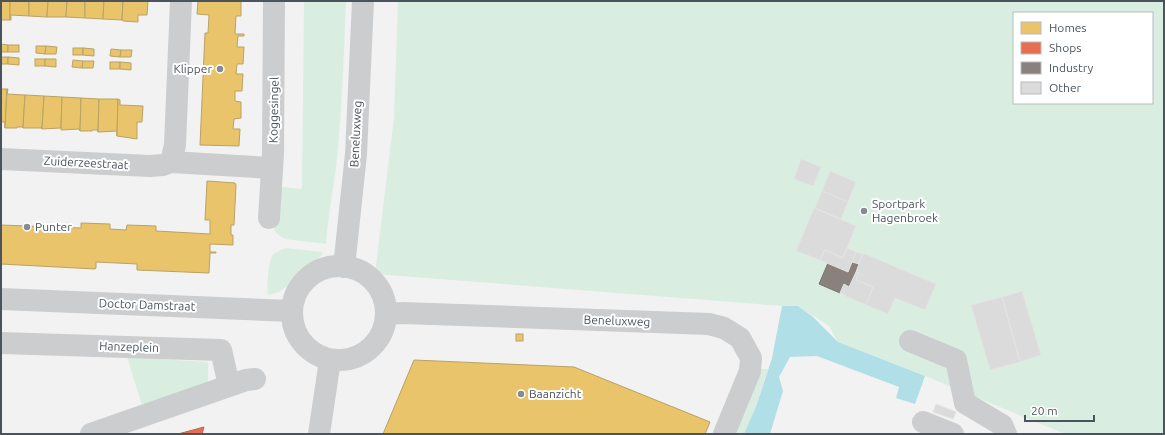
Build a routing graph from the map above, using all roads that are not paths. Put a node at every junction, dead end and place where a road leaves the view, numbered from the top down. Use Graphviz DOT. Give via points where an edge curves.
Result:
graph roads {
  1 [pos="181,1"];
  2 [pos="274,1"];
  3 [pos="363,1"];
  4 [pos="1,159"];
  5 [pos="171,162"];
  6 [pos="272,168"];
  7 [pos="269,218"];
  8 [pos="344,267"];
  9 [pos="1,299"];
  10 [pos="292,311"];
  11 [pos="386,314"];
  12 [pos="910,341"];
  13 [pos="1,343"];
  14 [pos="330,360"];
  15 [pos="255,379"];
  16 [pos="229,385"];
  17 [pos="923,422"];
  18 [pos="91,434"];
  19 [pos="318,434"];
  20 [pos="724,434"];
  21 [pos="953,434"];
  22 [pos="1006,434"];
  1 -- 5 [label="street" via="175,145"];
  2 -- 6 [label="street, Koggesingel"];
  3 -- 8 [label="street, Beneluxweg" via="356,154"];
  4 -- 5 [label="street, Zuiderzeestraat" via="150,166"];
  5 -- 6 [label="street, Zuiderzeestraat"];
  6 -- 7 [label="street, Koggesingel"];
  8 -- 10 [label="street" via="329,267 315,273 303,283 295,296"];
  8 -- 11 [label="street" via="361,272 374,282 383,297"];
  9 -- 10 [label="street, Doctor Damstraat"];
  10 -- 14 [label="street" via="298,337 317,355"];
  11 -- 14 [label="street" via="383,330 375,344 362,354 347,360"];
  11 -- 20 [label="street, Beneluxweg" via="709,324 724,328 740,338 750,358 750,371"];
  12 -- 22 [label="street" via="956,360 965,403 1002,425"];
  13 -- 16 [label="street, Hanzeplein" via="221,350"];
  14 -- 19 [label="street"];
  15 -- 16 [label="street"];
  16 -- 18 [label="street"];
  17 -- 21 [label="street"];
}
